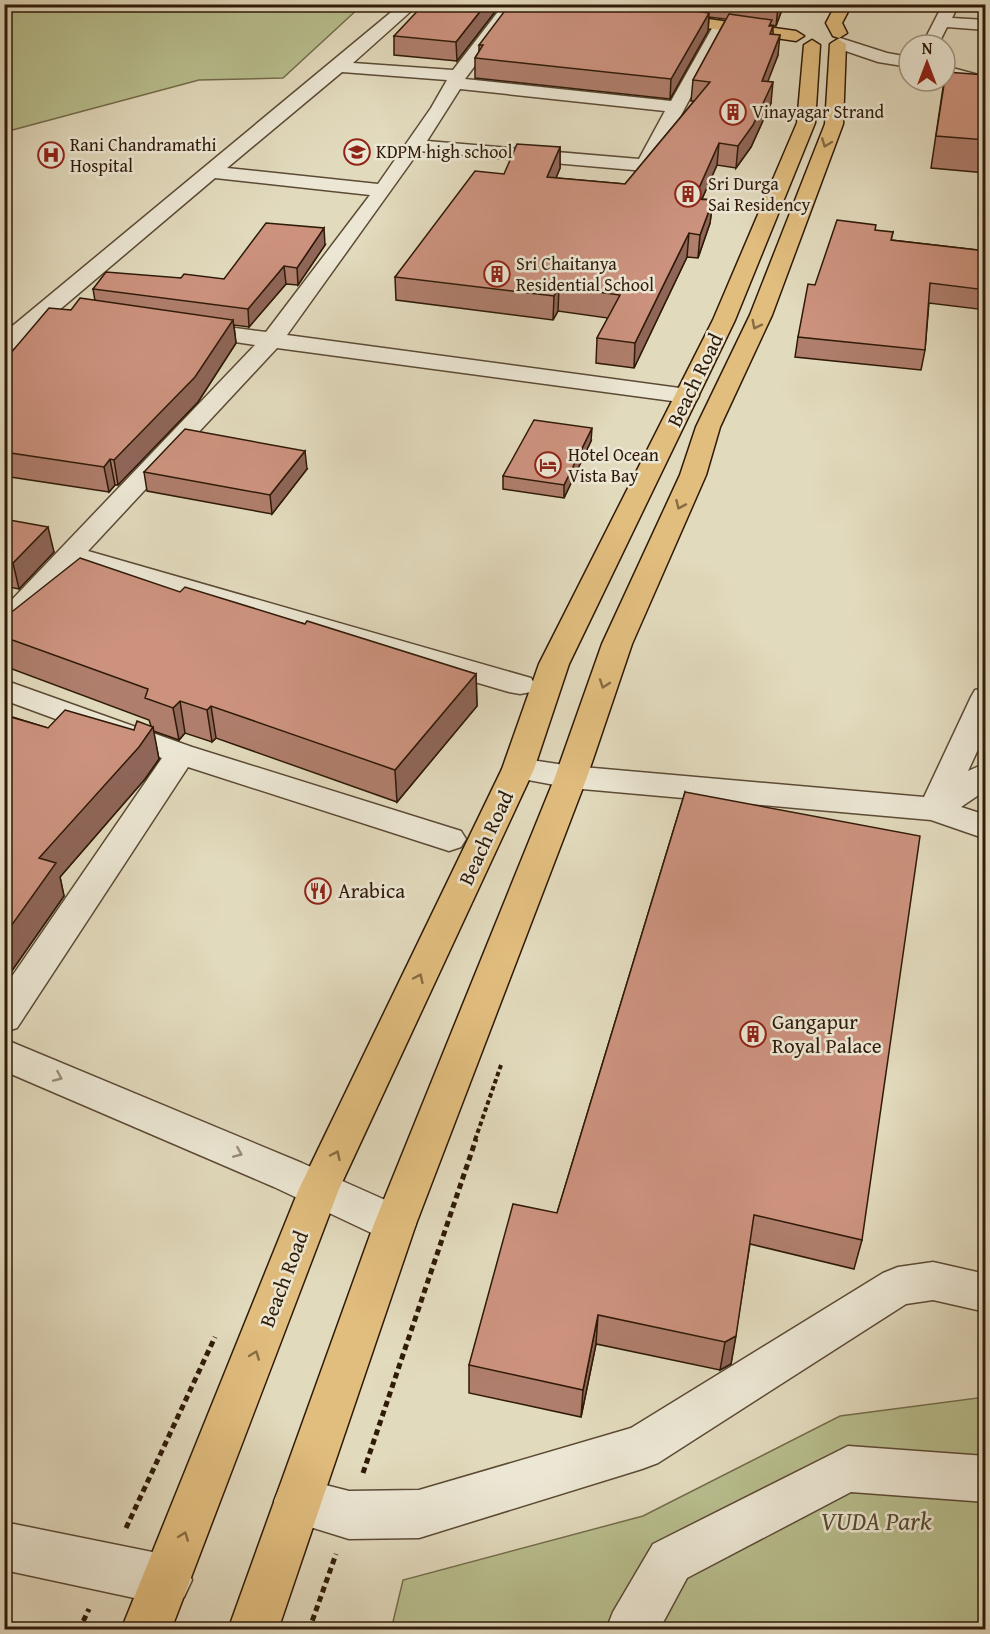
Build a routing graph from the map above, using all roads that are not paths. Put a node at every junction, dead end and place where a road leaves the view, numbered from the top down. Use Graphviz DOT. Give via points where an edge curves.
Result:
graph roads {
  1 [pos="411,4"];
  2 [pos="513,4"];
  3 [pos="844,4"];
  4 [pos="951,4"];
  5 [pos="940,22"];
  6 [pos="986,25"];
  7 [pos="721,26"];
  8 [pos="935,33"];
  9 [pos="825,39"];
  10 [pos="897,60"];
  11 [pos="341,67"];
  12 [pos="957,74"];
  13 [pos="456,80"];
  14 [pos="986,82"];
  15 [pos="677,107"];
  16 [pos="413,145"];
  17 [pos="208,172"];
  18 [pos="383,190"];
  19 [pos="45,308"];
  20 [pos="79,313"];
  21 [pos="170,326"];
  22 [pos="272,340"];
  23 [pos="4,345"];
  24 [pos="687,396"];
  25 [pos="71,555"];
  26 [pos="4,625"];
  27 [pos="520,685"];
  28 [pos="4,688"];
  29 [pos="986,697"];
  30 [pos="181,754"];
  31 [pos="518,769"];
  32 [pos="986,774"];
  33 [pos="572,777"];
  34 [pos="935,809"];
  35 [pos="986,828"];
  36 [pos="449,839"];
  37 [pos="4,1018"];
  38 [pos="4,1054"];
  39 [pos="320,1188"];
  40 [pos="395,1224"];
  41 [pos="986,1293"];
  42 [pos="986,1479"];
  43 [pos="298,1501"];
  44 [pos="4,1546"];
  45 [pos="166,1580"];
  46 [pos="146,1629"];
  47 [pos="253,1629"];
  48 [pos="631,1629"];
  1 -- 11 [label="street"];
  2 -- 13 [label="street"];
  3 -- 9 [label="main road, Beach Road"];
  4 -- 5 [label="street"];
  5 -- 6 [label="street"];
  5 -- 8 [label="street"];
  7 -- 9 [label="main road"];
  7 -- 9 [label="main road" via="651,12"];
  7 -- 15 [label="street"];
  9 -- 10 [label="street"];
  9 -- 24 [label="main road, Beach Road" via="806,123 724,320"];
  9 -- 33 [label="main road, Beach Road, one-way" via="834,124 761,315 708,427 693,475 618,644"];
  11 -- 13 [label="street"];
  11 -- 17 [label="street"];
  12 -- 14 [label="street"];
  13 -- 15 [label="street"];
  13 -- 16 [label="street"];
  15 -- 16 [label="street" via="645,165"];
  16 -- 18 [label="street"];
  17 -- 18 [label="street"];
  17 -- 19 [label="street"];
  18 -- 22 [label="street"];
  19 -- 20 [label="street"];
  19 -- 23 [label="street"];
  21 -- 22 [label="street"];
  22 -- 24 [label="street"];
  22 -- 25 [label="street"];
  24 -- 31 [label="main road, Beach Road" via="554,664"];
  25 -- 26 [label="street"];
  25 -- 27 [label="street"];
  28 -- 30 [label="street"];
  29 -- 34 [label="street"];
  30 -- 36 [label="street"];
  30 -- 37 [label="street"];
  31 -- 33 [label="street"];
  39 -- 31 [label="main road, Beach Road, one-way"];
  32 -- 34 [label="street"];
  33 -- 34 [label="street"];
  33 -- 40 [label="main road, Beach Road"];
  34 -- 35 [label="street"];
  38 -- 39 [label="street, one-way"];
  39 -- 40 [label="street"];
  45 -- 39 [label="main road, Beach Road, one-way"];
  40 -- 43 [label="main road, Beach Road"];
  41 -- 43 [label="street" via="933,1281 898,1286 642,1447 619,1454 419,1514 349,1515"];
  42 -- 48 [label="street" via="848,1469 670,1561"];
  43 -- 47 [label="main road, Beach Road"];
  44 -- 45 [label="street"];
  45 -- 46 [label="main road, Beach Road"];
}
